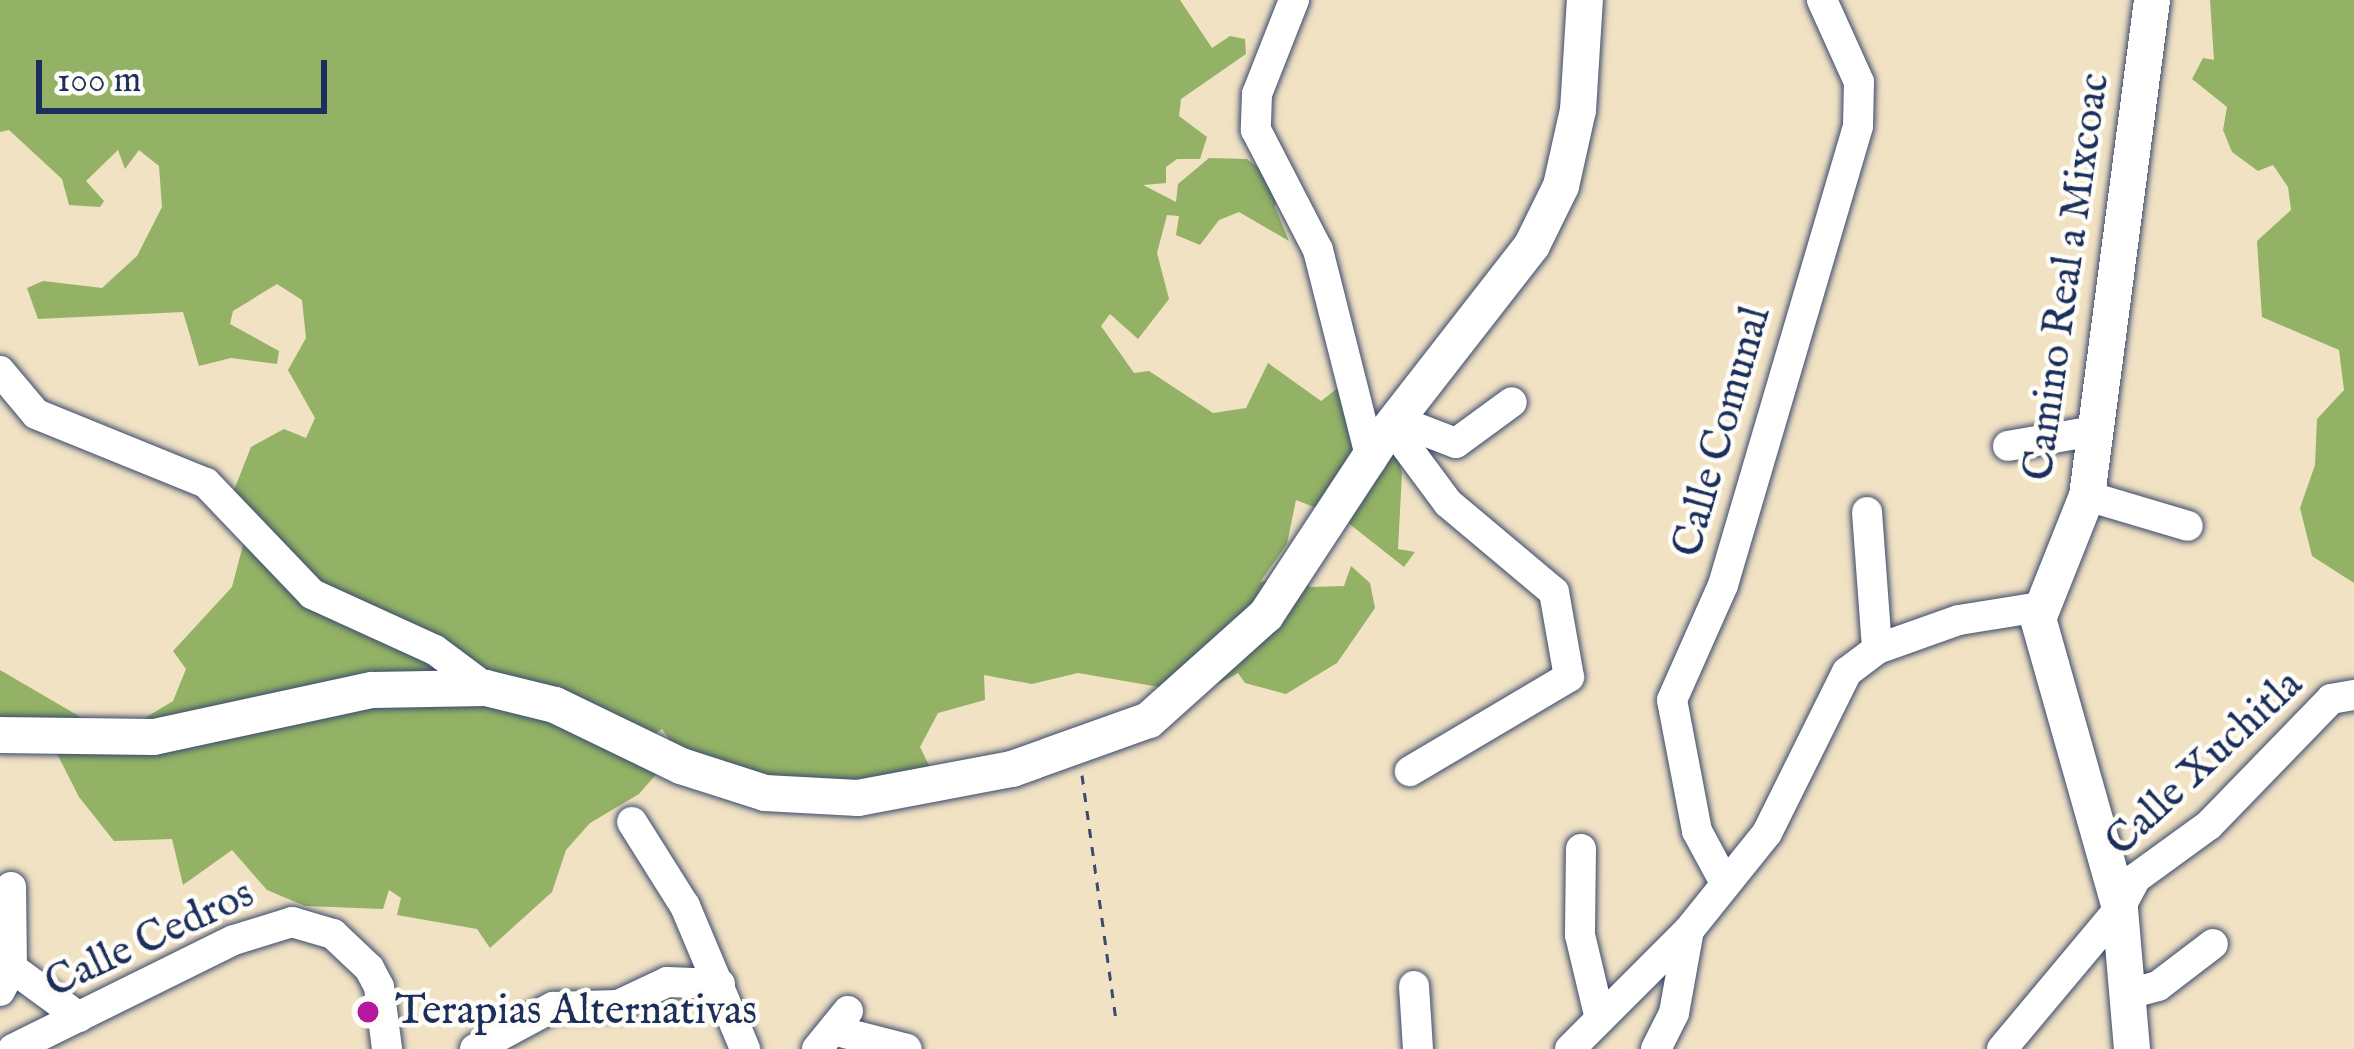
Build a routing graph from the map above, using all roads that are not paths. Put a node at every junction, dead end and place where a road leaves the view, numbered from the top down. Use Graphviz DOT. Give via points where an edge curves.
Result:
graph roads {
  1 [pos="1294,0"];
  2 [pos="1585,0"];
  3 [pos="1822,0"];
  4 [pos="2152,0"];
  5 [pos="0,371"];
  6 [pos="1512,402"];
  7 [pos="1394,423"];
  8 [pos="2094,430"];
  9 [pos="2008,446"];
  10 [pos="1371,460"];
  11 [pos="2087,496"];
  12 [pos="1867,512"];
  13 [pos="2188,526"];
  14 [pos="2040,608"];
  15 [pos="1876,649"];
  16 [pos="486,688"];
  17 [pos="2354,695"];
  18 [pos="0,735"];
  19 [pos="1410,771"];
  20 [pos="632,822"];
  21 [pos="1581,849"];
  22 [pos="1725,883"];
  23 [pos="11,887"];
  24 [pos="2120,908"];
  25 [pos="1689,930"];
  26 [pos="2213,944"];
  27 [pos="6,979"];
  28 [pos="720,984"];
  29 [pos="1414,986"];
  30 [pos="2132,993"];
  31 [pos="80,1017"];
  32 [pos="1600,1019"];
  33 [pos="833,1030"];
  34 [pos="391,1043"];
  35 [pos="13,1049"];
  36 [pos="475,1049"];
  37 [pos="745,1049"];
  38 [pos="907,1049"];
  39 [pos="1418,1049"];
  40 [pos="1570,1049"];
  41 [pos="1656,1049"];
  42 [pos="2002,1049"];
  43 [pos="2132,1049"];
  1 -- 10 [label="street" via="1257,94 1256,130 1318,250"];
  2 -- 7 [label="main road" via="1578,110 1561,186 1492,301"];
  3 -- 22 [label="street, Calle Comunal" via="1859,82 1858,126 1723,585 1672,700 1697,831"];
  4 -- 8 [label="main road, Camino Real a Mixcoac"];
  5 -- 16 [label="street" via="36,414 206,483 312,594 436,650"];
  6 -- 7 [label="street" via="1456,443"];
  7 -- 10 [label="main road"];
  7 -- 19 [label="street" via="1448,503 1554,592 1569,677"];
  8 -- 9 [label="street"];
  8 -- 11 [label="main road, Camino Real a Mixcoac"];
  10 -- 16 [label="main road" via="1248,636 1149,720 1078,749 858,798 765,793 681,766 555,704"];
  11 -- 13 [label="street"];
  11 -- 14 [label="main road, Camino Real a Mixcoac"];
  12 -- 15 [label="street"];
  14 -- 15 [label="street" via="1959,620"];
  14 -- 24 [label="main road" via="2037,631"];
  15 -- 22 [label="street" via="1829,698 1767,833"];
  16 -- 18 [label="main road" via="372,690 154,737"];
  17 -- 24 [label="street, Calle Xuchitla" via="2330,699 2210,825 2136,878"];
  20 -- 28 [label="street" via="685,906"];
  21 -- 32 [label="street" via="1580,935"];
  22 -- 25 [label="street"];
  23 -- 27 [label="street"];
  24 -- 30 [label="main road"];
  24 -- 42 [label="street, Calle Xuchitla"];
  25 -- 32 [label="street"];
  25 -- 41 [label="street" via="1674,1013"];
  26 -- 30 [label="street" via="2158,986"];
  27 -- 31 [label="street"];
  28 -- 36 [label="street" via="667,982 619,1005 553,1006"];
  28 -- 37 [label="street"];
  29 -- 39 [label="street"];
  30 -- 43 [label="main road"];
  31 -- 34 [label="street, Calle Cedros" via="234,940 292,922 351,947 380,987"];
  31 -- 35 [label="street, Calle Cedros"];
  32 -- 40 [label="street"];
  33 -- 38 [label="street"];
}
